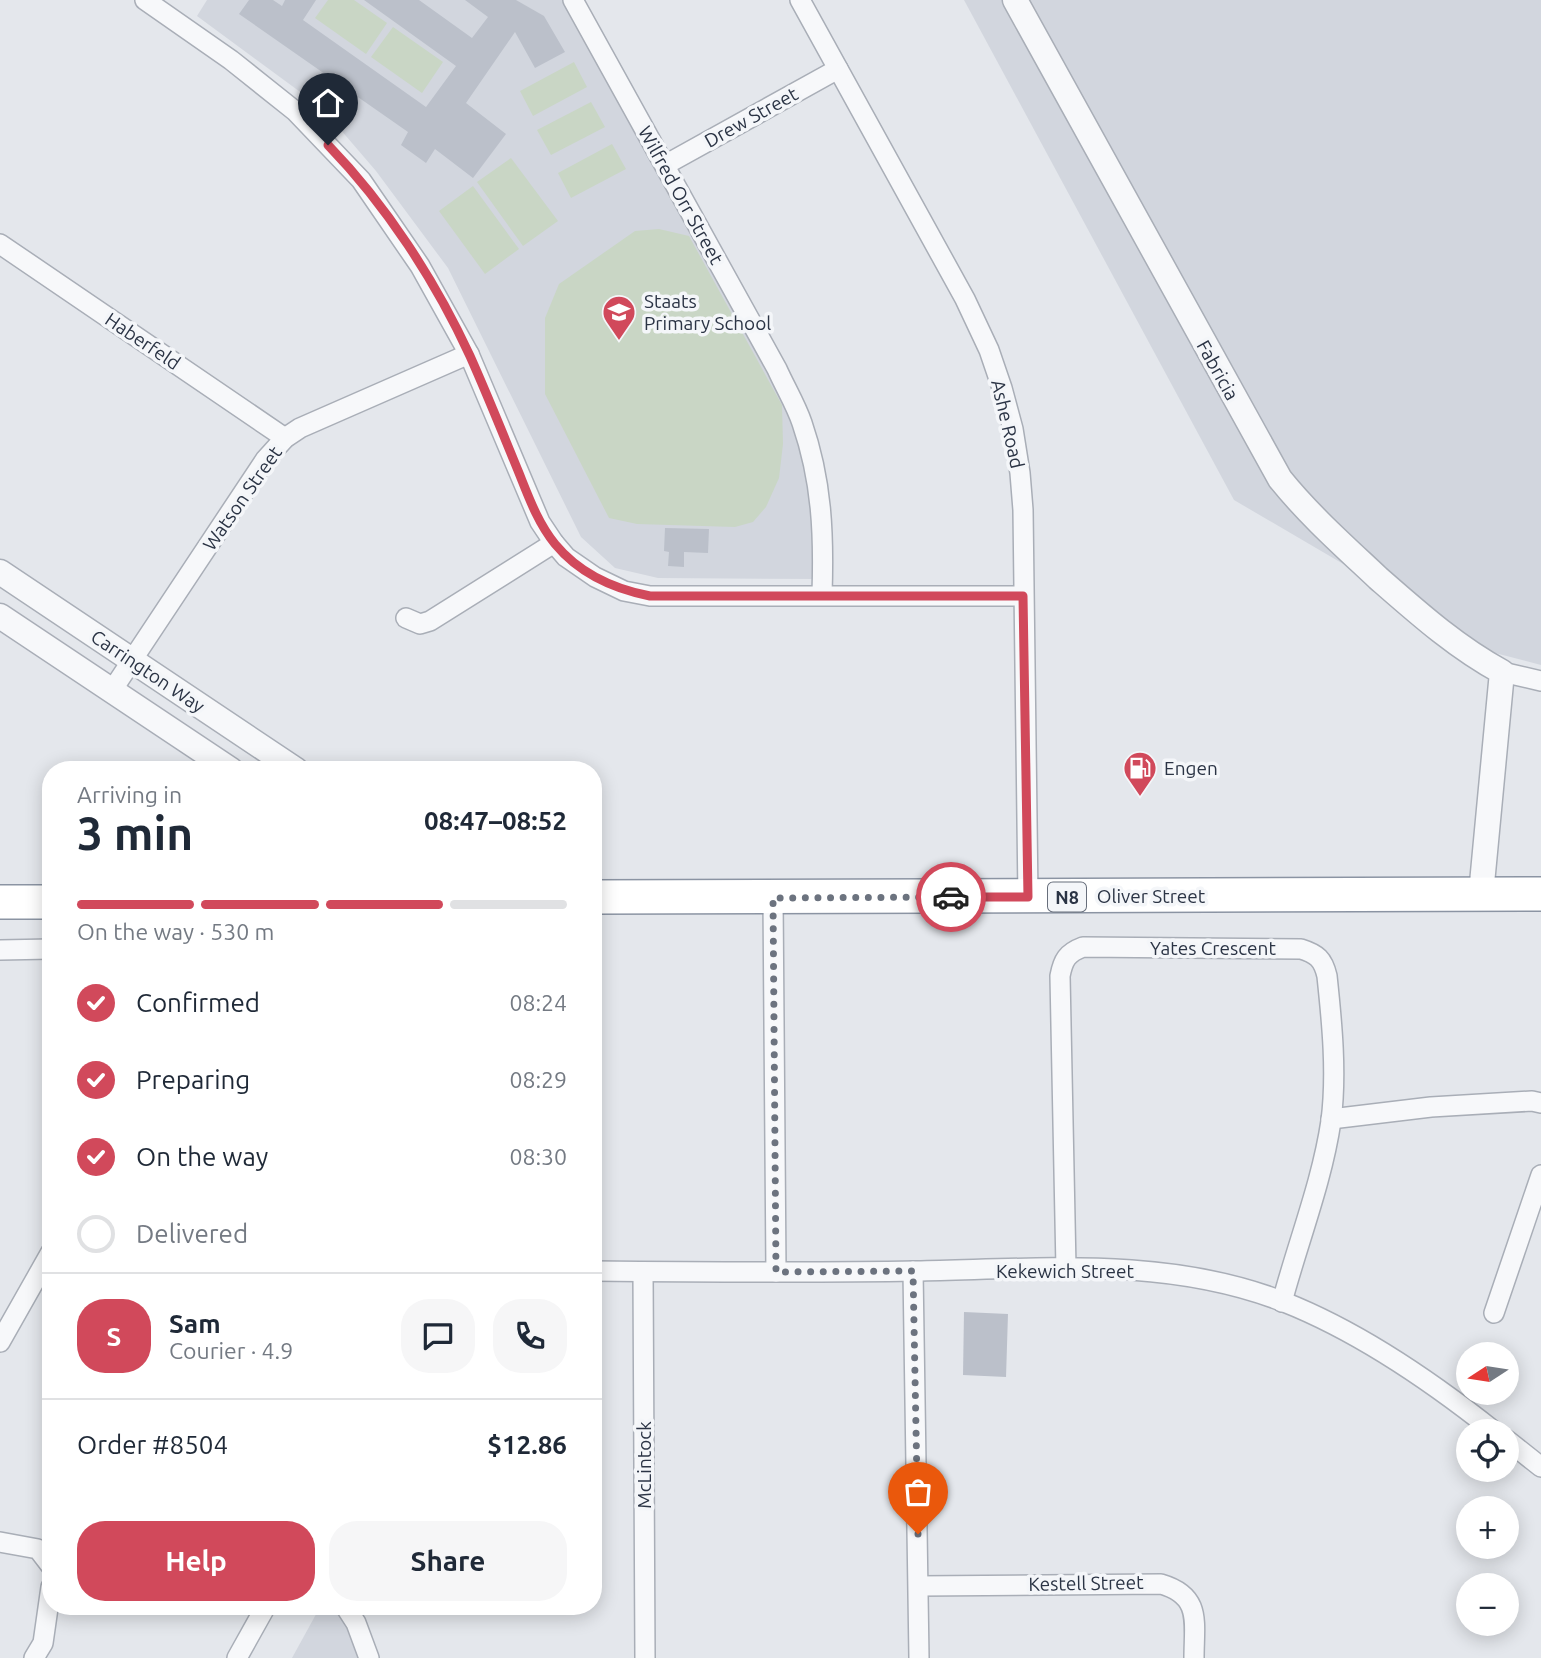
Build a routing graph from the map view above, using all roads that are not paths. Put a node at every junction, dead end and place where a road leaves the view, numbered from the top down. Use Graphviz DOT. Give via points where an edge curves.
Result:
graph roads {
  1 [pos="573,0"];
  2 [pos="800,0"];
  3 [pos="1015,0"];
  4 [pos="158,3"];
  5 [pos="838,69"];
  6 [pos="665,165"];
  7 [pos="0,244"];
  8 [pos="469,354"];
  9 [pos="285,438"];
  10 [pos="554,543"];
  11 [pos="0,572"];
  12 [pos="822,594"];
  13 [pos="1023,596"];
  14 [pos="0,617"];
  15 [pos="405,618"];
  16 [pos="133,661"];
  17 [pos="1502,671"];
  18 [pos="1541,681"];
  19 [pos="111,692"];
  20 [pos="217,761"];
  21 [pos="283,761"];
  22 [pos="1481,894"];
  23 [pos="1541,894"];
  24 [pos="602,897"];
  25 [pos="1028,897"];
  26 [pos="773,898"];
  27 [pos="0,902"];
  28 [pos="42,902"];
  29 [pos="42,949"];
  30 [pos="0,950"];
  31 [pos="1541,1103"];
  32 [pos="1331,1119"];
  33 [pos="1541,1175"];
  34 [pos="42,1268"];
  35 [pos="1066,1268"];
  36 [pos="913,1271"];
  37 [pos="602,1272"];
  38 [pos="643,1272"];
  39 [pos="776,1272"];
  40 [pos="1283,1301"];
  41 [pos="1494,1313"];
  42 [pos="0,1342"];
  43 [pos="1478,1419"];
  44 [pos="1519,1450"];
  45 [pos="1541,1467"];
  46 [pos="0,1542"];
  47 [pos="42,1554"];
  48 [pos="919,1586"];
  49 [pos="47,1615"];
  50 [pos="261,1615"];
  51 [pos="351,1615"];
  52 [pos="34,1658"];
  53 [pos="237,1658"];
  54 [pos="369,1658"];
  55 [pos="646,1658"];
  56 [pos="919,1658"];
  57 [pos="1194,1658"];
  1 -- 6 [label="street, Wilfred Orr Street"];
  2 -- 5 [label="street, Ashe Road"];
  3 -- 17 [label="street, Fabricia" via="1280,479 1314,518 1401,598 1456,644"];
  4 -- 8 [label="street" via="295,111 361,180 420,266"];
  5 -- 6 [label="street, Drew Street"];
  5 -- 13 [label="street, Ashe Road" via="989,349 1013,429 1020,473"];
  6 -- 12 [label="street, Wilfred Orr Street" via="801,421 817,474 824,530"];
  7 -- 9 [label="street, Haberfeld"];
  8 -- 9 [label="street, Watson Street"];
  8 -- 10 [label="street" via="540,522"];
  9 -- 16 [label="street, Watson Street" via="265,460"];
  10 -- 12 [label="street" via="595,578 650,596"];
  10 -- 15 [label="street" via="430,621 420,624"];
  11 -- 16 [label="street, Carrington Way"];
  12 -- 13 [label="street"];
  13 -- 25 [label="street, Ashe Road"];
  14 -- 19 [label="street, Carrington Way"];
  16 -- 19 [label="street, Watson Street"];
  16 -- 21 [label="street, Carrington Way"];
  17 -- 18 [label="street, Fabricia"];
  17 -- 22 [label="street"];
  19 -- 20 [label="street, Carrington Way"];
  22 -- 23 [label="highway, Oliver Street / N8"];
  22 -- 25 [label="highway, Oliver Street / N8"];
  24 -- 26 [label="highway, Oliver Street / N8"];
  25 -- 26 [label="highway, Oliver Street / N8"];
  26 -- 39 [label="street"];
  27 -- 28 [label="highway"];
  29 -- 30 [label="street"];
  31 -- 32 [label="street" via="1431,1107"];
  32 -- 35 [label="street, Yates Crescent" via="1330,1004 1324,963 1316,953 1301,949 1083,947 1071,952 1060,976"];
  32 -- 40 [label="street, Yates Crescent"];
  33 -- 41 [label="street"];
  34 -- 42 [label="street"];
  35 -- 36 [label="street, Kekewich Street"];
  35 -- 40 [label="street, Kekewich Street" via="1194,1278"];
  36 -- 39 [label="street, Kekewich Street"];
  36 -- 48 [label="street"];
  37 -- 38 [label="street, Kekewich Street"];
  38 -- 39 [label="street, Kekewich Street"];
  38 -- 55 [label="street, McLintock"];
  40 -- 43 [label="street, Kekewich Street" via="1363,1340"];
  44 -- 45 [label="street"];
  46 -- 47 [label="street" via="38,1549"];
  48 -- 56 [label="street"];
  48 -- 57 [label="street, Kestell Street" via="1161,1584 1181,1591 1191,1604"];
  49 -- 52 [label="street" via="43,1643"];
  50 -- 53 [label="street"];
  51 -- 54 [label="street"];
}
